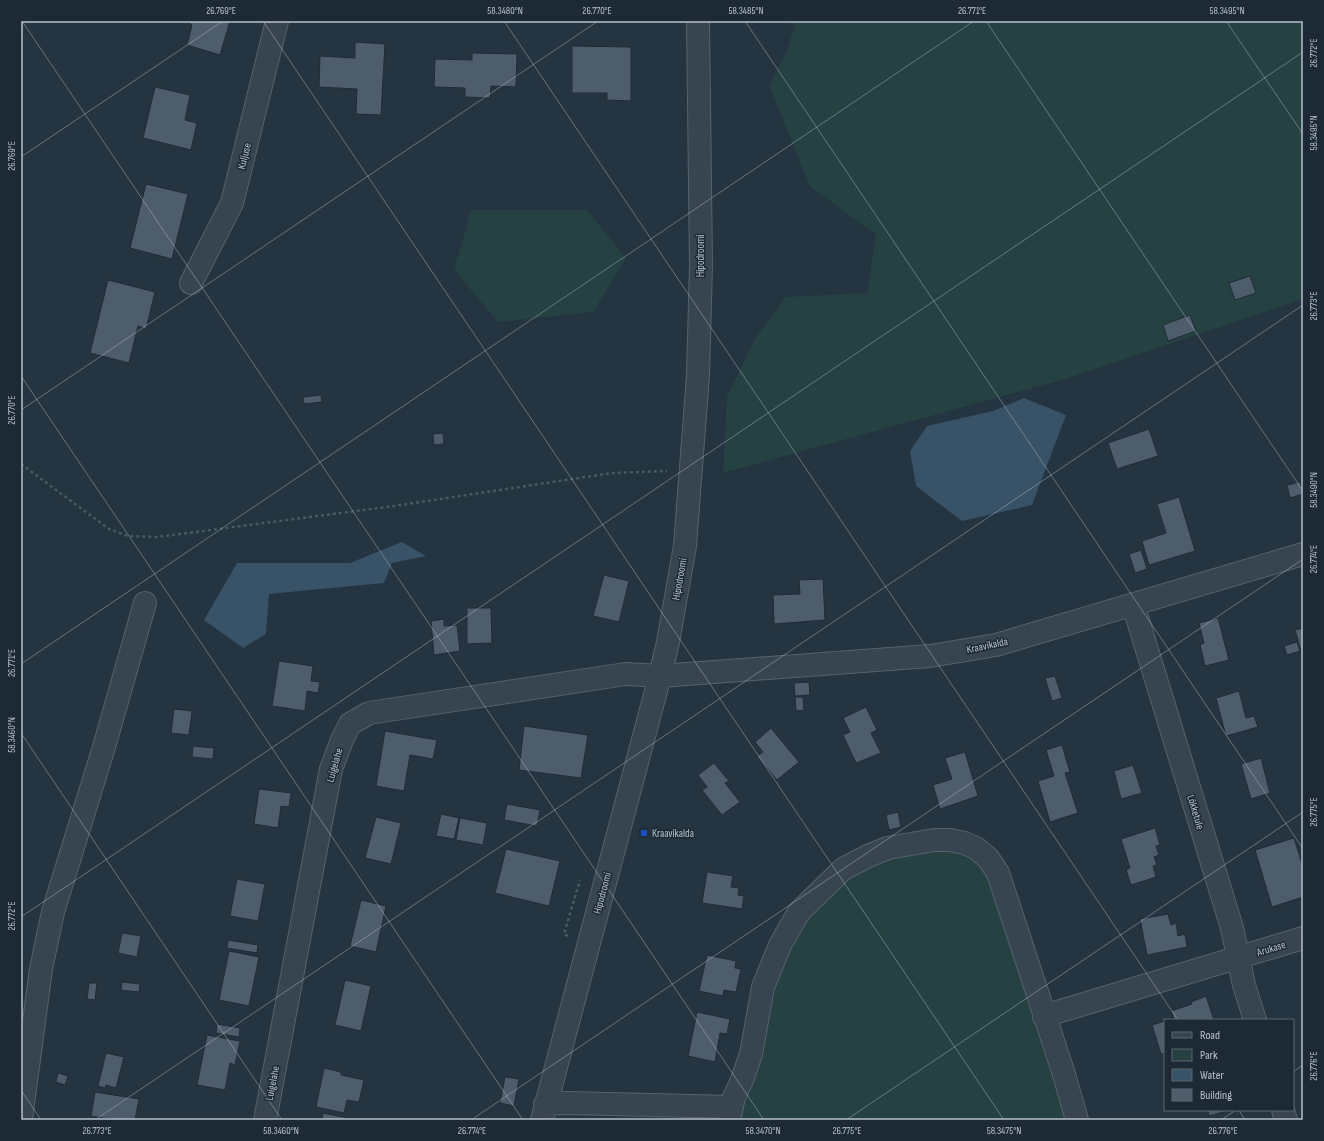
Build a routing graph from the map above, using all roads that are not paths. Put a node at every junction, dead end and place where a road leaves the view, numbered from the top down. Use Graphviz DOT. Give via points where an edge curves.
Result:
graph roads {
  1 [pos="277,21"];
  2 [pos="698,21"];
  3 [pos="191,283"];
  4 [pos="1303,554"];
  5 [pos="145,603"];
  6 [pos="1133,604"];
  7 [pos="660,676"];
  8 [pos="1303,938"];
  9 [pos="1238,958"];
  10 [pos="1044,1016"];
  11 [pos="1255,1019"];
  12 [pos="544,1112"];
  13 [pos="730,1114"];
  14 [pos="21,1119"];
  15 [pos="265,1120"];
  16 [pos="1077,1120"];
  1 -- 3 [label="street, Kuljuse" via="232,203"];
  2 -- 7 [label="street, Hipodroomi" via="701,273 698,375 685,546"];
  4 -- 6 [label="street, Kraavikalda"];
  5 -- 14 [label="street" via="54,912 41,969"];
  6 -- 7 [label="street, Kraavikalda" via="996,645 930,656"];
  6 -- 9 [label="street, Lõkketule" via="1232,928"];
  7 -- 12 [label="street, Hipodroomi"];
  7 -- 15 [label="street, Luigelahe" via="626,674 439,702 369,713 350,724 331,769"];
  8 -- 9 [label="street, Arukase"];
  9 -- 10 [label="street, Arukase"];
  9 -- 11 [label="street, Lõkketule"];
  10 -- 13 [label="street" via="998,873 988,858 976,848 950,840 934,840 888,848 843,869 799,912 780,945 763,987 751,1054"];
  10 -- 16 [label="street"];
  12 -- 13 [label="street" via="566,1103"];
}
